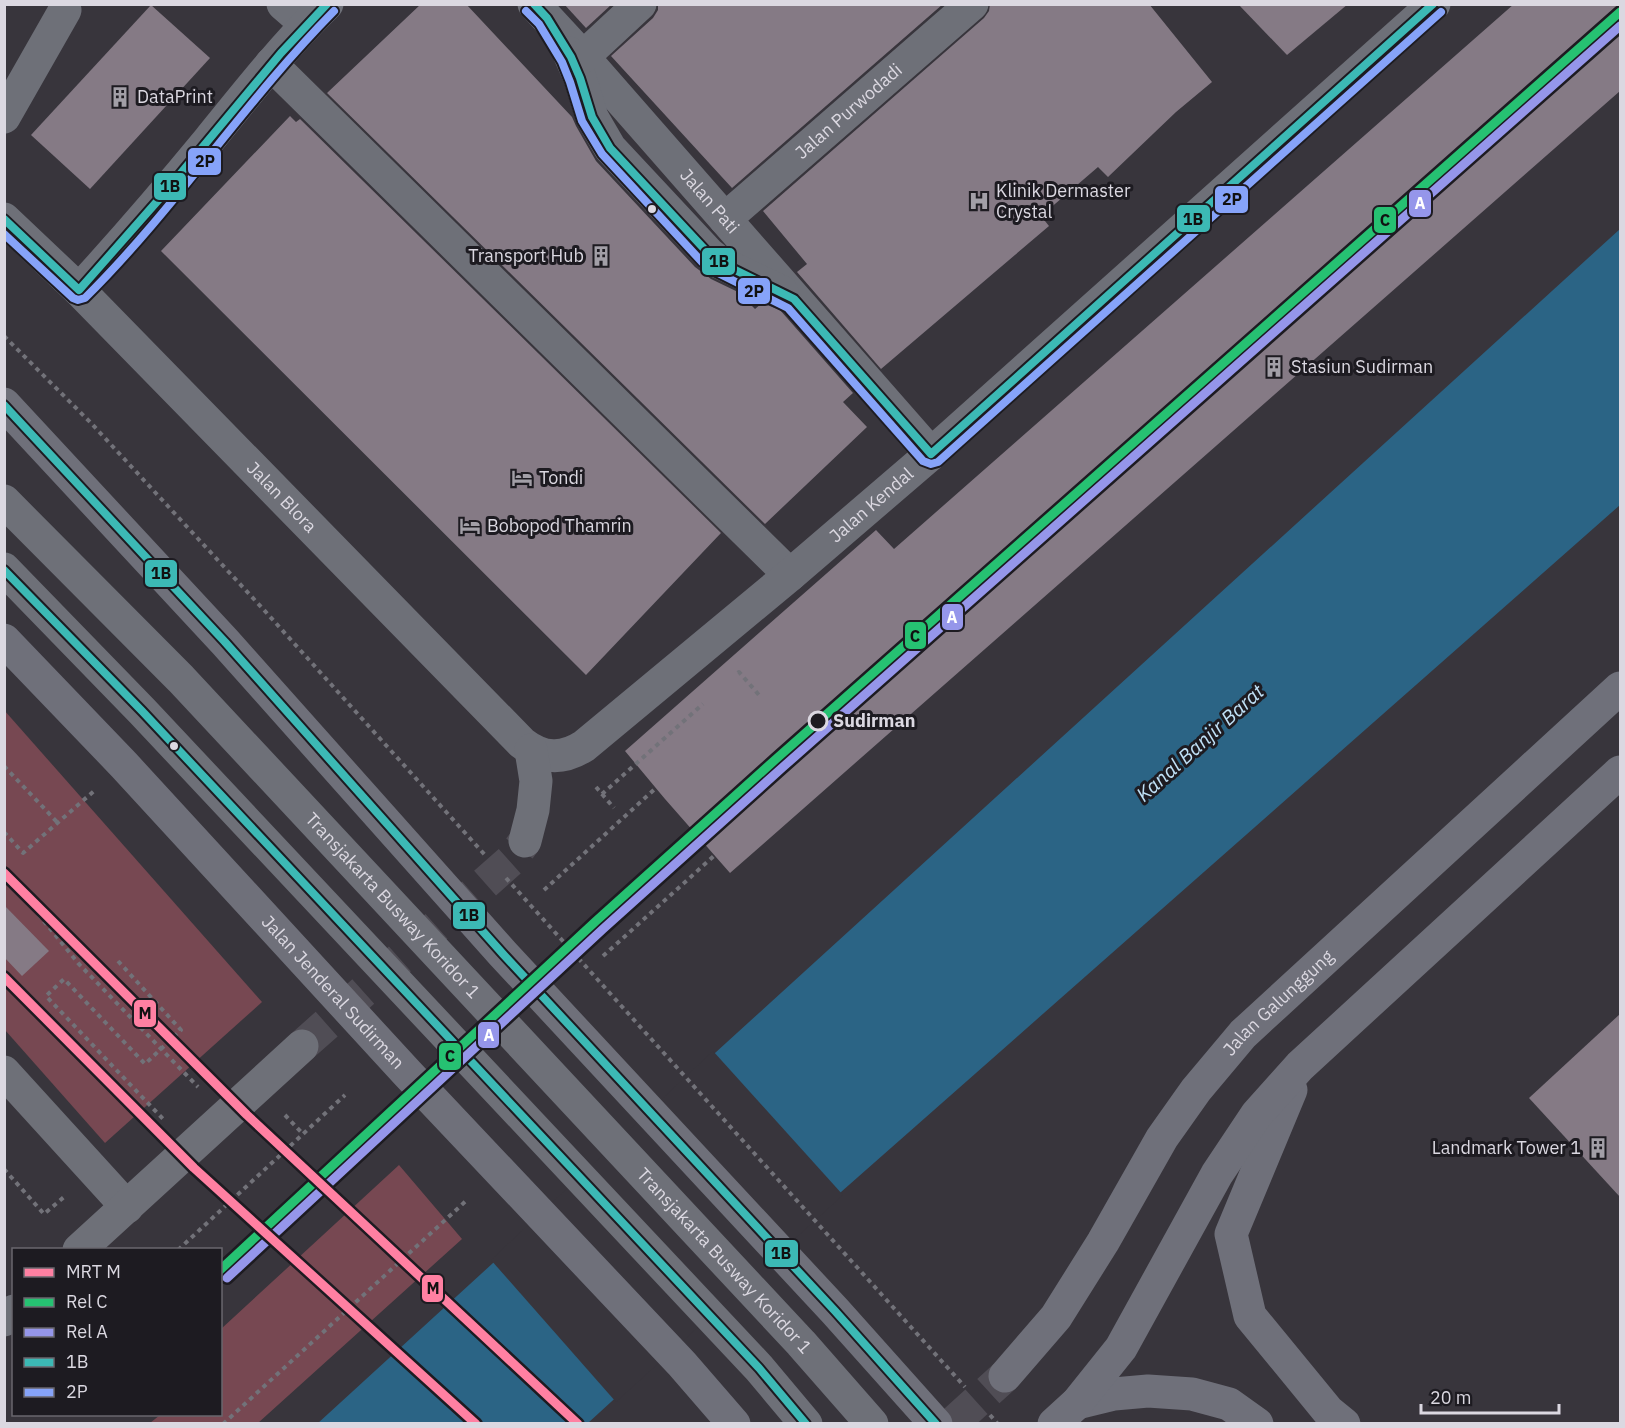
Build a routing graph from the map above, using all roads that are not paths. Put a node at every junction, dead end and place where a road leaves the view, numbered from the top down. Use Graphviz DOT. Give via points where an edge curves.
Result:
graph roads {
  1 [pos="640,4"];
  2 [pos="972,4"];
  3 [pos="1434,4"];
  4 [pos="65,10"];
  5 [pos="305,11"];
  6 [pos="541,11"];
  7 [pos="582,57"];
  8 [pos="271,64"];
  9 [pos="4,117"];
  10 [pos="4,219"];
  11 [pos="725,219"];
  12 [pos="79,290"];
  13 [pos="794,299"];
  14 [pos="4,404"];
  15 [pos="931,454"];
  16 [pos="4,501"];
  17 [pos="4,569"];
  18 [pos="790,575"];
  19 [pos="4,640"];
  20 [pos="1620,688"];
  21 [pos="531,750"];
  22 [pos="1620,772"];
  23 [pos="525,841"];
  24 [pos="302,1046"];
  25 [pos="1300,1066"];
  26 [pos="4,1072"];
  27 [pos="127,1207"];
  28 [pos="81,1248"];
  29 [pos="1005,1376"];
  30 [pos="1065,1413"];
  31 [pos="734,1424"];
  32 [pos="806,1424"];
  33 [pos="872,1424"];
  34 [pos="936,1424"];
  35 [pos="1257,1424"];
  36 [pos="1344,1424"];
  1 -- 7 [label="street"];
  2 -- 11 [label="street, Jalan Purwodadi"];
  3 -- 15 [label="street, Jalan Kendal"];
  4 -- 9 [label="street"];
  5 -- 8 [label="street"];
  6 -- 7 [label="street, Jalan Pati"];
  6 -- 13 [label="street" via="572,57 592,117 610,148 709,254"];
  7 -- 11 [label="street, Jalan Pati"];
  8 -- 12 [label="street"];
  8 -- 18 [label="street"];
  10 -- 12 [label="street, Jalan Blora"];
  11 -- 13 [label="street, Jalan Pati"];
  12 -- 21 [label="street, Jalan Blora"];
  13 -- 15 [label="street, Jalan Pati"];
  14 -- 34 [label="main road"];
  15 -- 18 [label="street, Jalan Kendal"];
  16 -- 33 [label="street, Transjakarta Busway Koridor 1" via="190,688"];
  17 -- 32 [label="street" via="151,720 759,1368"];
  18 -- 21 [label="street, Jalan Kendal" via="584,746 567,755 549,756"];
  19 -- 31 [label="main road, Jalan Jenderal Sudirman"];
  20 -- 29 [label="main road, Jalan Galunggung" via="1244,1034 1196,1090 1162,1138 1056,1317"];
  21 -- 23 [label="street" via="536,781"];
  22 -- 25 [label="main road"];
  24 -- 27 [label="street"];
  25 -- 30 [label="main road" via="1257,1114 1217,1174 1120,1348"];
  25 -- 36 [label="main road" via="1231,1234 1250,1316 1328,1411"];
  26 -- 27 [label="street"];
  27 -- 28 [label="street"];
  30 -- 35 [label="main road" via="1114,1394 1148,1391 1192,1394 1229,1404"];
}
